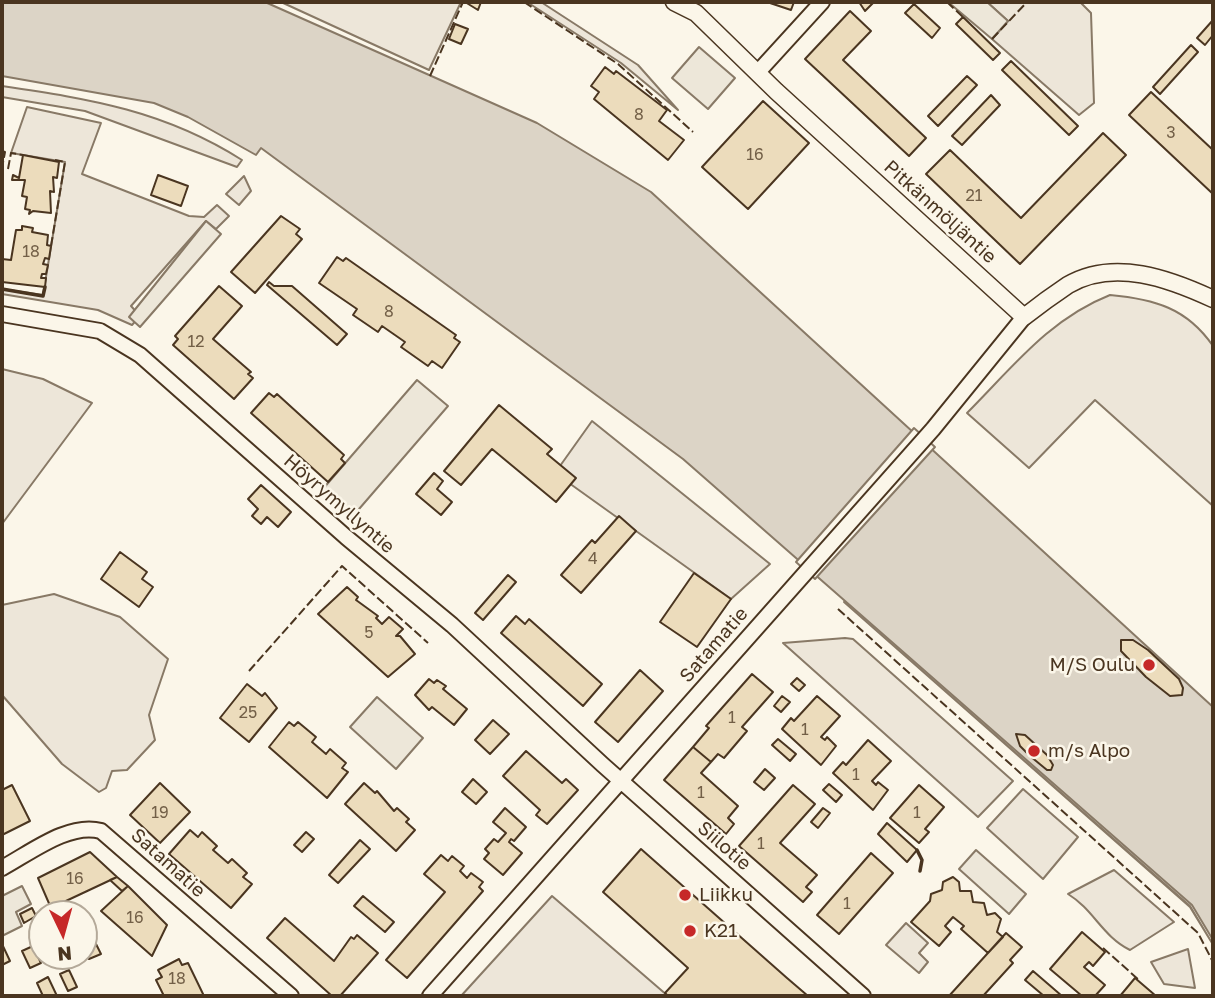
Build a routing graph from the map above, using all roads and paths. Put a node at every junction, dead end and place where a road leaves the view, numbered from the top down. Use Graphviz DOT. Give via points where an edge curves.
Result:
graph roads {
  1 [pos="674,2"];
  2 [pos="822,2"];
  3 [pos="759,71"];
  4 [pos="1213,299"];
  5 [pos="2,314"];
  6 [pos="1024,317"];
  7 [pos="621,780"];
  8 [pos="2,868"];
  9 [pos="291,996"];
  10 [pos="430,996"];
  11 [pos="863,996"];
  1 -- 3 [label="street, Pitkänmöljäntie" via="696,13"];
  2 -- 3 [label="street"];
  3 -- 6 [label="street, Pitkänmöljäntie"];
  4 -- 6 [label="street" via="1147,274 1102,274 1070,284"];
  5 -- 7 [label="street, Höyrymyllyntie" via="100,331 140,355 453,625"];
  6 -- 7 [label="street, Satamatie" via="933,429"];
  7 -- 10 [label="street, Satamatie"];
  7 -- 11 [label="street, Siilotie"];
  8 -- 9 [label="street, Satamatie" via="72,832 101,831"];
}
